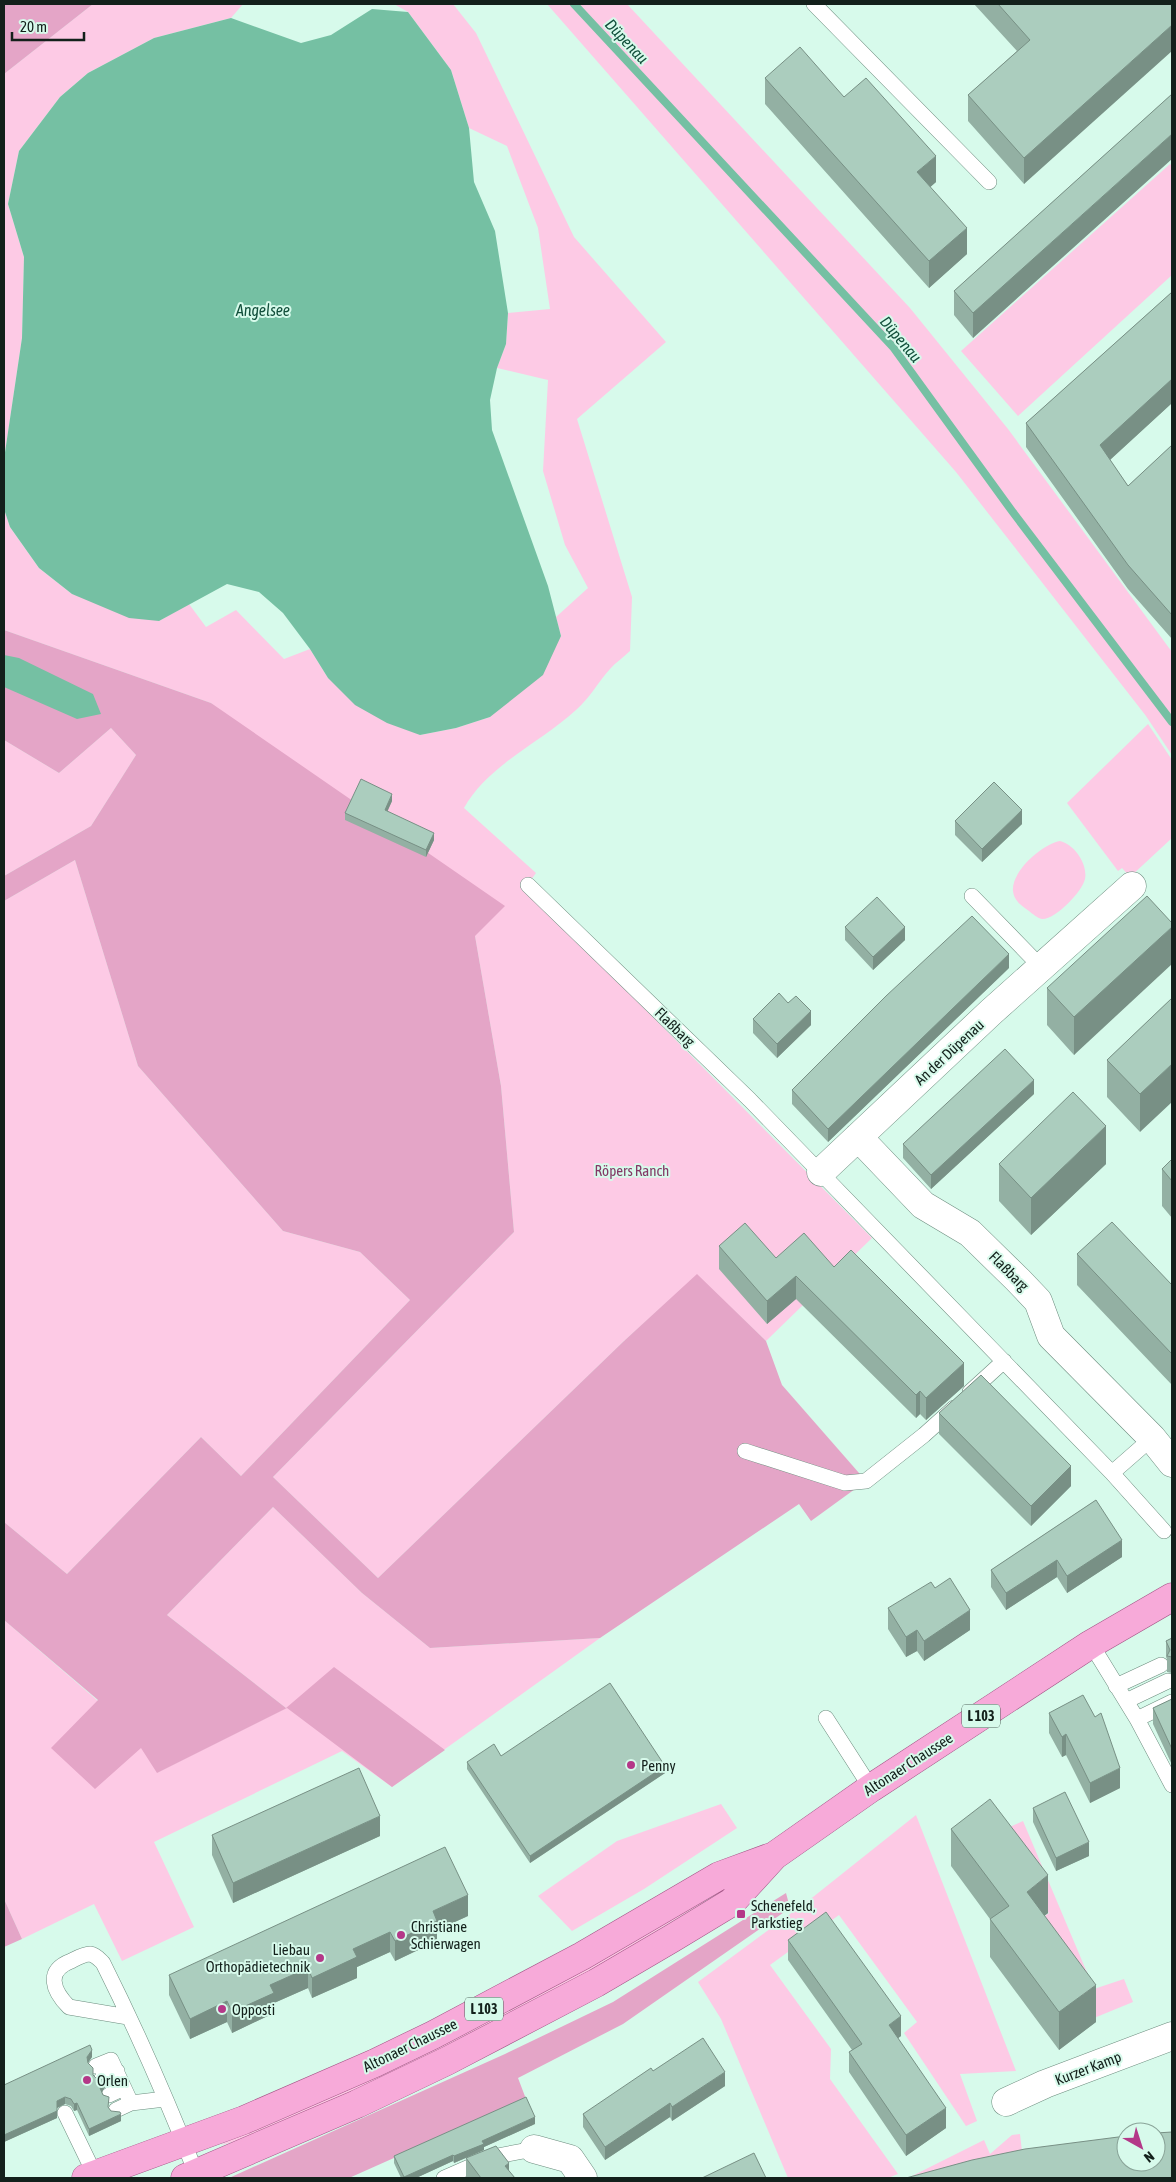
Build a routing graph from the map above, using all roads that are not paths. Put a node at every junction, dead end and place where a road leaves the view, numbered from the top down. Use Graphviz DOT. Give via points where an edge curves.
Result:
graph roads {
  1 [pos="814,4"];
  2 [pos="989,182"];
  3 [pos="528,885"];
  4 [pos="1132,886"];
  5 [pos="972,896"];
  6 [pos="1040,967"];
  7 [pos="858,1137"];
  8 [pos="821,1172"];
  9 [pos="1004,1361"];
  10 [pos="1152,1438"];
  11 [pos="745,1451"];
  12 [pos="1172,1463"];
  13 [pos="1112,1473"];
  14 [pos="1164,1531"];
  15 [pos="1172,1597"];
  16 [pos="1091,1644"];
  17 [pos="1160,1665"];
  18 [pos="1168,1681"];
  19 [pos="1116,1686"];
  20 [pos="1126,1701"];
  21 [pos="1172,1702"];
  22 [pos="826,1718"];
  23 [pos="1137,1719"];
  24 [pos="1172,1785"];
  25 [pos="871,1788"];
  26 [pos="774,1856"];
  27 [pos="128,2016"];
  28 [pos="1172,2036"];
  29 [pos="99,2072"];
  30 [pos="124,2088"];
  31 [pos="109,2095"];
  32 [pos="165,2099"];
  33 [pos="1006,2102"];
  34 [pos="131,2103"];
  35 [pos="116,2110"];
  36 [pos="69,2112"];
  37 [pos="184,2143"];
  38 [pos="534,2149"];
  39 [pos="90,2176"];
  40 [pos="190,2176"];
  41 [pos="444,2178"];
  42 [pos="583,2178"];
  1 -- 2 [label="lane"];
  3 -- 8 [label="lane, Flaßbarg"];
  4 -- 6 [label="street, An der Düpenau"];
  5 -- 6 [label="lane"];
  6 -- 7 [label="street, An der Düpenau"];
  7 -- 8 [label="street"];
  7 -- 10 [label="street, Flaßbarg" via="924,1205 970,1232 1018,1280 1038,1301 1051,1336"];
  8 -- 9 [label="lane, Flaßbarg"];
  9 -- 11 [label="lane" via="924,1435 866,1481 845,1483"];
  9 -- 13 [label="lane, Flaßbarg"];
  10 -- 12 [label="street, Flaßbarg"];
  10 -- 13 [label="lane"];
  13 -- 14 [label="lane, Flaßbarg"];
  15 -- 16 [label="main road, Altonaer Chaussee / L 103"];
  16 -- 19 [label="lane"];
  16 -- 25 [label="main road, Altonaer Chaussee / L 103"];
  17 -- 19 [label="lane"];
  18 -- 20 [label="lane"];
  19 -- 20 [label="lane"];
  20 -- 23 [label="lane"];
  21 -- 23 [label="lane"];
  22 -- 25 [label="lane"];
  23 -- 24 [label="lane"];
  25 -- 26 [label="main road, Altonaer Chaussee / L 103"];
  26 -- 37 [label="main road, Altonaer Chaussee / L 103" via="719,1876 582,1956 433,2035 306,2094"];
  26 -- 40 [label="main road, Altonaer Chaussee / L 103" via="732,1902 596,1983 366,2100"];
  27 -- 27 [label="lane" via="103,1963 96,1956 88,1954 61,1965 54,1974 54,1984 62,2000 70,2007"];
  27 -- 32 [label="lane"];
  28 -- 33 [label="street, Kurzer Kamp"];
  29 -- 30 [label="lane" via="111,2060"];
  30 -- 31 [label="lane"];
  30 -- 34 [label="lane"];
  32 -- 34 [label="lane"];
  32 -- 37 [label="lane"];
  34 -- 35 [label="lane"];
  36 -- 39 [label="lane" via="78,2127"];
  37 -- 39 [label="main road, Altonaer Chaussee / L 103"];
  37 -- 40 [label="lane"];
  38 -- 41 [label="lane" via="492,2157"];
  38 -- 42 [label="street" via="570,2159"];
}
